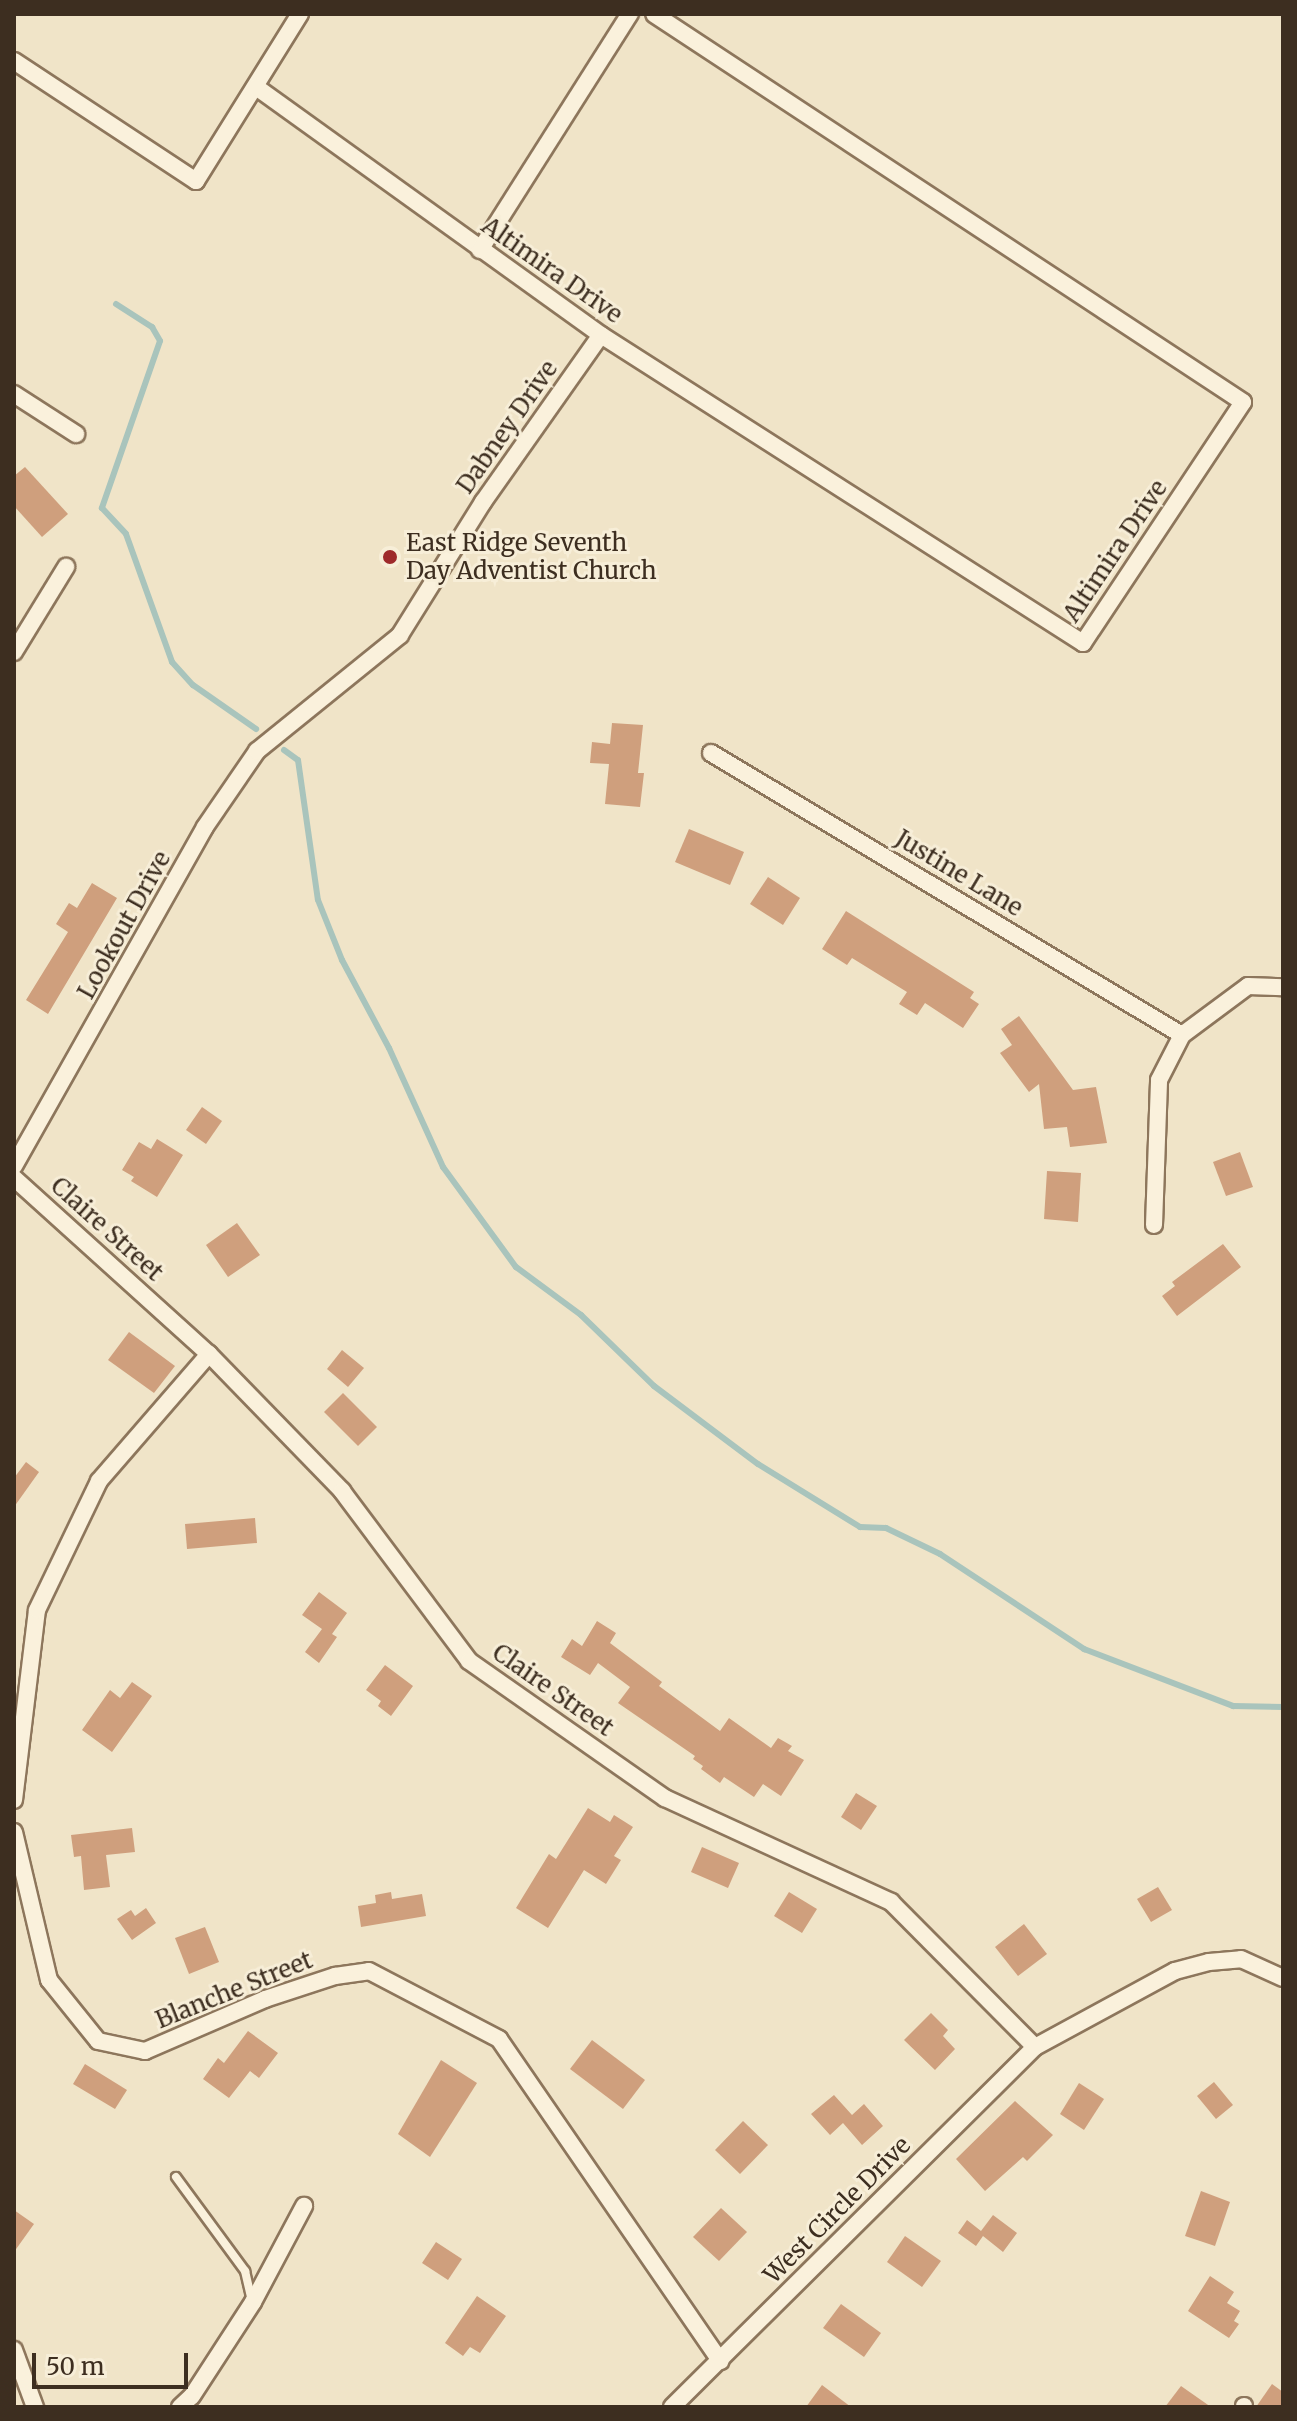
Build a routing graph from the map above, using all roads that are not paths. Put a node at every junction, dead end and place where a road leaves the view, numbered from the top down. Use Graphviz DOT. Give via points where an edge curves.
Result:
graph roads {
  1 [pos="300,14"];
  2 [pos="630,14"];
  3 [pos="654,14"];
  4 [pos="14,61"];
  5 [pos="256,87"];
  6 [pos="480,250"];
  7 [pos="601,335"];
  8 [pos="14,394"];
  9 [pos="76,434"];
  10 [pos="66,567"];
  11 [pos="14,652"];
  12 [pos="293,721"];
  13 [pos="711,753"];
  14 [pos="1283,987"];
  15 [pos="1182,1035"];
  16 [pos="14,1166"];
  17 [pos="14,1178"];
  18 [pos="1154,1225"];
  19 [pos="209,1354"];
  20 [pos="14,1800"];
  21 [pos="14,1832"];
  22 [pos="1283,1978"];
  23 [pos="1035,2047"];
  24 [pos="176,2177"];
  25 [pos="304,2206"];
  26 [pos="253,2302"];
  27 [pos="14,2350"];
  28 [pos="720,2361"];
  29 [pos="35,2407"];
  30 [pos="180,2407"];
  31 [pos="672,2407"];
  1 -- 5 [label="street"];
  2 -- 6 [label="street"];
  3 -- 7 [label="street, Altimira Drive" via="1243,402 1083,643"];
  4 -- 5 [label="street" via="196,181"];
  5 -- 6 [label="street, Altimira Drive"];
  6 -- 7 [label="street, Altimira Drive"];
  7 -- 12 [label="street, Dabney Drive" via="483,502 400,635"];
  8 -- 9 [label="street"];
  10 -- 11 [label="street"];
  12 -- 16 [label="street, Lookout Drive" via="257,751 205,827"];
  13 -- 15 [label="street, Justine Lane"];
  14 -- 15 [label="street" via="1248,986"];
  15 -- 18 [label="street" via="1159,1080"];
  17 -- 19 [label="street, Claire Street"];
  19 -- 20 [label="street" via="99,1481 37,1610"];
  19 -- 23 [label="street, Claire Street" via="342,1491 469,1661 665,1798 891,1902"];
  21 -- 28 [label="street, Blanche Street" via="49,1980 98,2041 145,2051 265,1999 335,1976 369,1971 499,2039"];
  22 -- 23 [label="street, West Circle Drive" via="1241,1959 1175,1971"];
  23 -- 28 [label="street, West Circle Drive"];
  24 -- 26 [label="lane" via="245,2271"];
  25 -- 26 [label="street"];
  26 -- 30 [label="street"];
  27 -- 29 [label="street"];
  28 -- 31 [label="street, West Circle Drive"];
}
